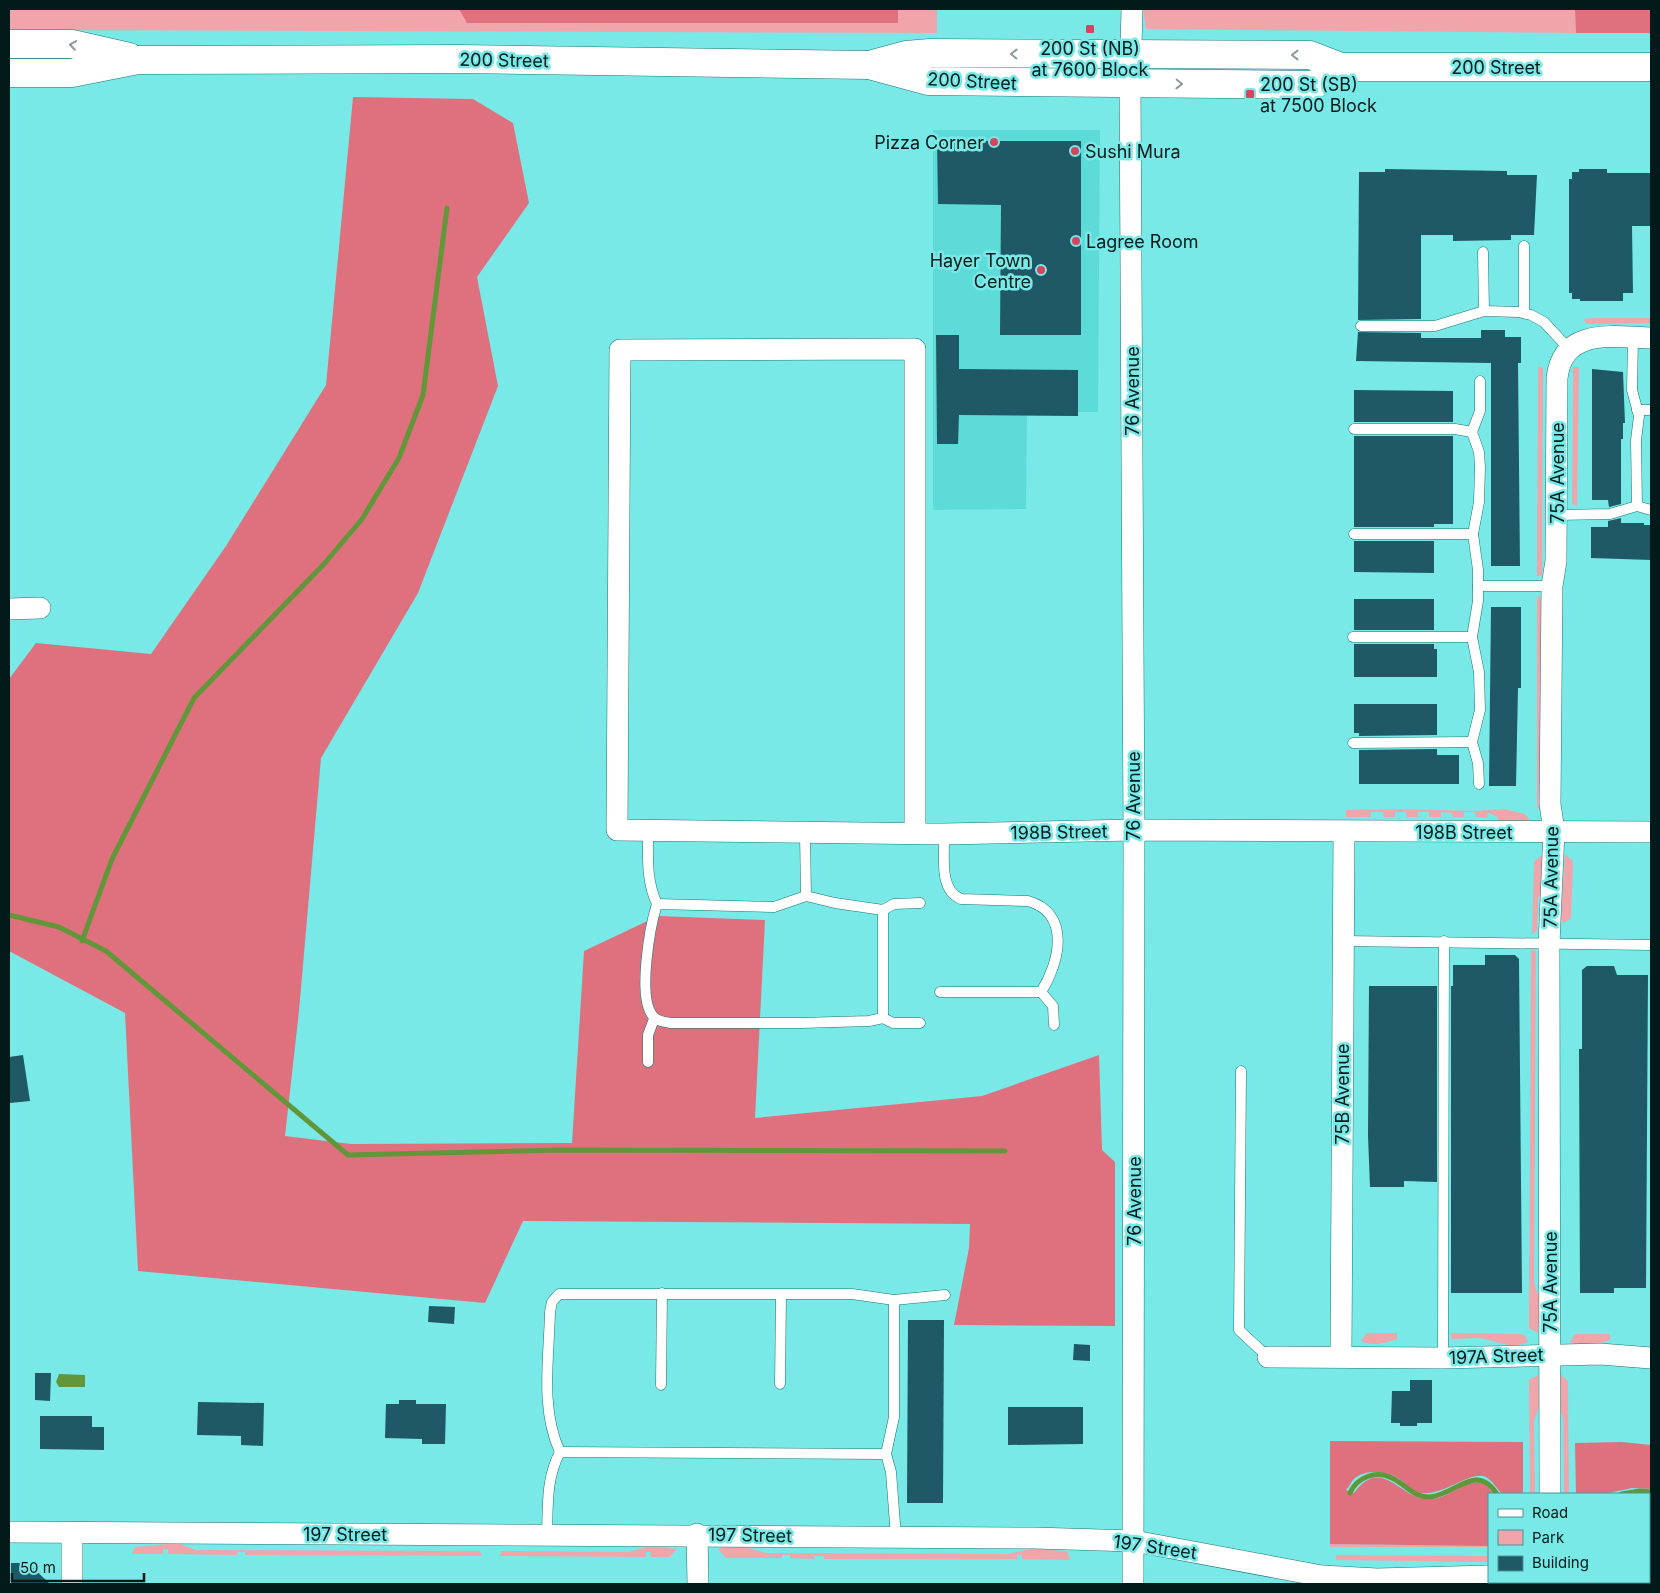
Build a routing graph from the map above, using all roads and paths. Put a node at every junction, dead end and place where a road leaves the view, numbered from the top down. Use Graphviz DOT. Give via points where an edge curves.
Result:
graph roads {
  1 [pos="1132,9"];
  2 [pos="9,44"];
  3 [pos="1132,55"];
  4 [pos="138,60"];
  5 [pos="869,65"];
  6 [pos="1651,67"];
  7 [pos="1341,68"];
  8 [pos="9,73"];
  9 [pos="1130,82"];
  10 [pos="1524,246"];
  11 [pos="1483,252"];
  12 [pos="1484,311"];
  13 [pos="1524,313"];
  14 [pos="1361,326"];
  15 [pos="1642,338"];
  16 [pos="1569,349"];
  17 [pos="1480,381"];
  18 [pos="1637,410"];
  19 [pos="1651,410"];
  20 [pos="1354,429"];
  21 [pos="1472,432"];
  22 [pos="1637,506"];
  23 [pos="1651,510"];
  24 [pos="1557,515"];
  25 [pos="1354,534"];
  26 [pos="1473,534"];
  27 [pos="1478,586"];
  28 [pos="1552,586"];
  29 [pos="40,608"];
  30 [pos="9,609"];
  31 [pos="1354,637"];
  32 [pos="1472,637"];
  33 [pos="1353,742"];
  34 [pos="1472,742"];
  35 [pos="1479,784"];
  36 [pos="1134,830"];
  37 [pos="648,831"];
  38 [pos="1554,831"];
  39 [pos="1344,832"];
  40 [pos="1651,832"];
  41 [pos="806,833"];
  42 [pos="915,833"];
  43 [pos="944,834"];
  44 [pos="806,896"];
  45 [pos="920,903"];
  46 [pos="657,904"];
  47 [pos="883,910"];
  48 [pos="1343,941"];
  49 [pos="1444,941"];
  50 [pos="1549,944"];
  51 [pos="1651,945"];
  52 [pos="940,992"];
  53 [pos="1041,992"];
  54 [pos="883,1018"];
  55 [pos="654,1019"];
  56 [pos="920,1024"];
  57 [pos="1054,1025"];
  58 [pos="648,1062"];
  59 [pos="1241,1071"];
  60 [pos="662,1293"];
  61 [pos="781,1295"];
  62 [pos="945,1295"];
  63 [pos="894,1300"];
  64 [pos="1550,1354"];
  65 [pos="1342,1356"];
  66 [pos="1268,1357"];
  67 [pos="1443,1358"];
  68 [pos="1651,1358"];
  69 [pos="780,1384"];
  70 [pos="661,1385"];
  71 [pos="560,1452"];
  72 [pos="886,1454"];
  73 [pos="1550,1493"];
  74 [pos="9,1532"];
  75 [pos="72,1533"];
  76 [pos="697,1534"];
  77 [pos="547,1535"];
  78 [pos="896,1537"];
  79 [pos="1134,1541"];
  80 [pos="1488,1576"];
  81 [pos="72,1584"];
  82 [pos="698,1584"];
  83 [pos="1134,1584"];
  1 -- 3 [label="street, 76 Avenue"];
  4 -- 2 [label="main road, 200 Street, one-way" via="72,44"];
  3 -- 5 [label="main road, 200 Street, one-way" via="930,53 906,55"];
  7 -- 3 [label="main road, 200 Street, one-way" via="1310,55"];
  3 -- 9 [label="street, 76 Avenue"];
  4 -- 5 [label="main road, 200 Street" via="460,59"];
  4 -- 8 [label="main road, 200 Street" via="72,73"];
  5 -- 9 [label="main road, 200 Street" via="928,81"];
  6 -- 7 [label="main road, 200 Street"];
  9 -- 7 [label="main road, 200 Street, one-way" via="1314,85"];
  9 -- 36 [label="street, 76 Avenue"];
  10 -- 13 [label="lane"];
  11 -- 12 [label="lane"];
  12 -- 13 [label="lane"];
  12 -- 14 [label="lane" via="1435,326"];
  13 -- 16 [label="lane" via="1544,322"];
  15 -- 16 [label="street" via="1593,338"];
  15 -- 18 [label="lane" via="1632,390"];
  16 -- 24 [label="street, 75A Avenue" via="1560,361 1557,378"];
  17 -- 21 [label="lane" via="1480,412"];
  18 -- 19 [label="lane"];
  18 -- 22 [label="lane"];
  20 -- 21 [label="lane" via="1455,429"];
  21 -- 26 [label="lane" via="1480,467 1479,502"];
  22 -- 23 [label="lane"];
  22 -- 24 [label="lane" via="1610,514"];
  24 -- 28 [label="street, 75A Avenue"];
  25 -- 26 [label="lane"];
  26 -- 27 [label="lane"];
  27 -- 28 [label="lane"];
  27 -- 32 [label="lane"];
  28 -- 38 [label="street, 75A Avenue" via="1550,804"];
  29 -- 30 [label="street"];
  31 -- 32 [label="lane"];
  32 -- 34 [label="lane" via="1479,672 1480,710"];
  33 -- 34 [label="lane"];
  34 -- 35 [label="lane"];
  36 -- 39 [label="street, 198B Street"];
  36 -- 43 [label="street, 198B Street"];
  36 -- 79 [label="street, 76 Avenue"];
  37 -- 41 [label="street, 198B Street"];
  37 -- 42 [label="street, 198B Street" via="617,830 620,350 915,349"];
  37 -- 46 [label="lane" via="648,875"];
  38 -- 39 [label="street, 198B Street"];
  38 -- 40 [label="street, 198B Street"];
  38 -- 50 [label="street, 75A Avenue"];
  39 -- 48 [label="street, 75B Avenue"];
  41 -- 42 [label="street, 198B Street"];
  41 -- 44 [label="lane"];
  42 -- 43 [label="street, 198B Street"];
  43 -- 53 [label="lane" via="946,879 954,897 961,900 1028,901 1048,910 1055,920 1056,957 1052,974"];
  44 -- 46 [label="lane" via="774,907"];
  44 -- 47 [label="lane"];
  45 -- 47 [label="lane" via="894,904"];
  46 -- 55 [label="lane" via="647,946 646,984"];
  47 -- 54 [label="lane"];
  48 -- 49 [label="lane"];
  48 -- 65 [label="street, 75B Avenue"];
  49 -- 50 [label="lane"];
  49 -- 67 [label="lane"];
  50 -- 51 [label="lane"];
  50 -- 64 [label="street, 75A Avenue"];
  52 -- 53 [label="lane"];
  53 -- 57 [label="lane" via="1053,1006"];
  54 -- 55 [label="lane" via="782,1023 671,1023"];
  54 -- 56 [label="lane" via="893,1023"];
  55 -- 58 [label="lane" via="648,1035"];
  59 -- 66 [label="lane" via="1239,1330"];
  60 -- 61 [label="lane"];
  60 -- 70 [label="lane"];
  60 -- 71 [label="lane" via="559,1294 552,1302 547,1411 551,1434"];
  61 -- 63 [label="lane" via="852,1294"];
  61 -- 69 [label="lane"];
  62 -- 63 [label="lane"];
  63 -- 72 [label="lane" via="894,1417"];
  64 -- 67 [label="street, 197A Street"];
  64 -- 68 [label="street, 197A Street"];
  64 -- 73 [label="street, 75A Avenue"];
  65 -- 66 [label="street, 197A Street"];
  65 -- 67 [label="street, 197A Street"];
  71 -- 72 [label="lane"];
  71 -- 77 [label="lane" via="553,1465 548,1492"];
  72 -- 78 [label="lane" via="892,1472"];
  74 -- 75 [label="street, 197 Street"];
  75 -- 77 [label="street, 197 Street"];
  75 -- 81 [label="street"];
  76 -- 77 [label="street, 197 Street"];
  76 -- 78 [label="street, 197 Street"];
  76 -- 82 [label="street"];
  78 -- 79 [label="street, 197 Street"];
  79 -- 80 [label="street, 197 Street" via="1322,1576"];
  79 -- 83 [label="street, 76 Avenue"];
}
